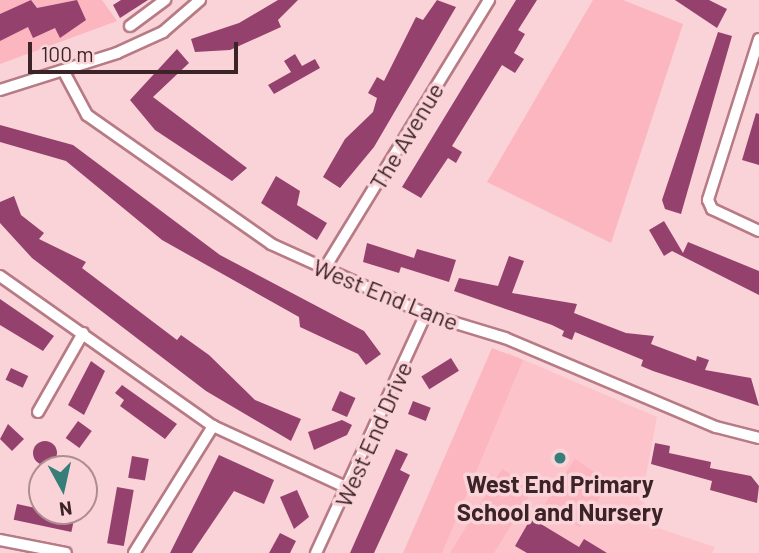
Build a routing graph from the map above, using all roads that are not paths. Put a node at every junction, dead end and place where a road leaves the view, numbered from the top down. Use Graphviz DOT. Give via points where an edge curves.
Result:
graph roads {
  1 [pos="165,0"];
  2 [pos="200,0"];
  3 [pos="489,0"];
  4 [pos="130,26"];
  5 [pos="759,39"];
  6 [pos="64,72"];
  7 [pos="0,90"];
  8 [pos="759,231"];
  9 [pos="323,271"];
  10 [pos="0,275"];
  11 [pos="426,314"];
  12 [pos="83,333"];
  13 [pos="38,412"];
  14 [pos="213,426"];
  15 [pos="759,438"];
  16 [pos="350,489"];
  17 [pos="0,540"];
  18 [pos="66,553"];
  19 [pos="134,553"];
  20 [pos="316,553"];
  1 -- 4 [label="street"];
  2 -- 6 [label="street" via="163,32"];
  3 -- 9 [label="street, The Avenue"];
  5 -- 8 [label="street" via="708,200 712,209"];
  6 -- 7 [label="street"];
  6 -- 9 [label="street, West End Lane" via="74,100 103,128 217,212"];
  9 -- 11 [label="street, West End Lane"];
  10 -- 12 [label="street"];
  11 -- 15 [label="street, West End Lane" via="505,338 716,427"];
  11 -- 16 [label="street, West End Drive"];
  12 -- 13 [label="street"];
  12 -- 14 [label="street"];
  14 -- 16 [label="street"];
  14 -- 19 [label="street"];
  16 -- 20 [label="street, West End Drive"];
  17 -- 18 [label="street"];
}
